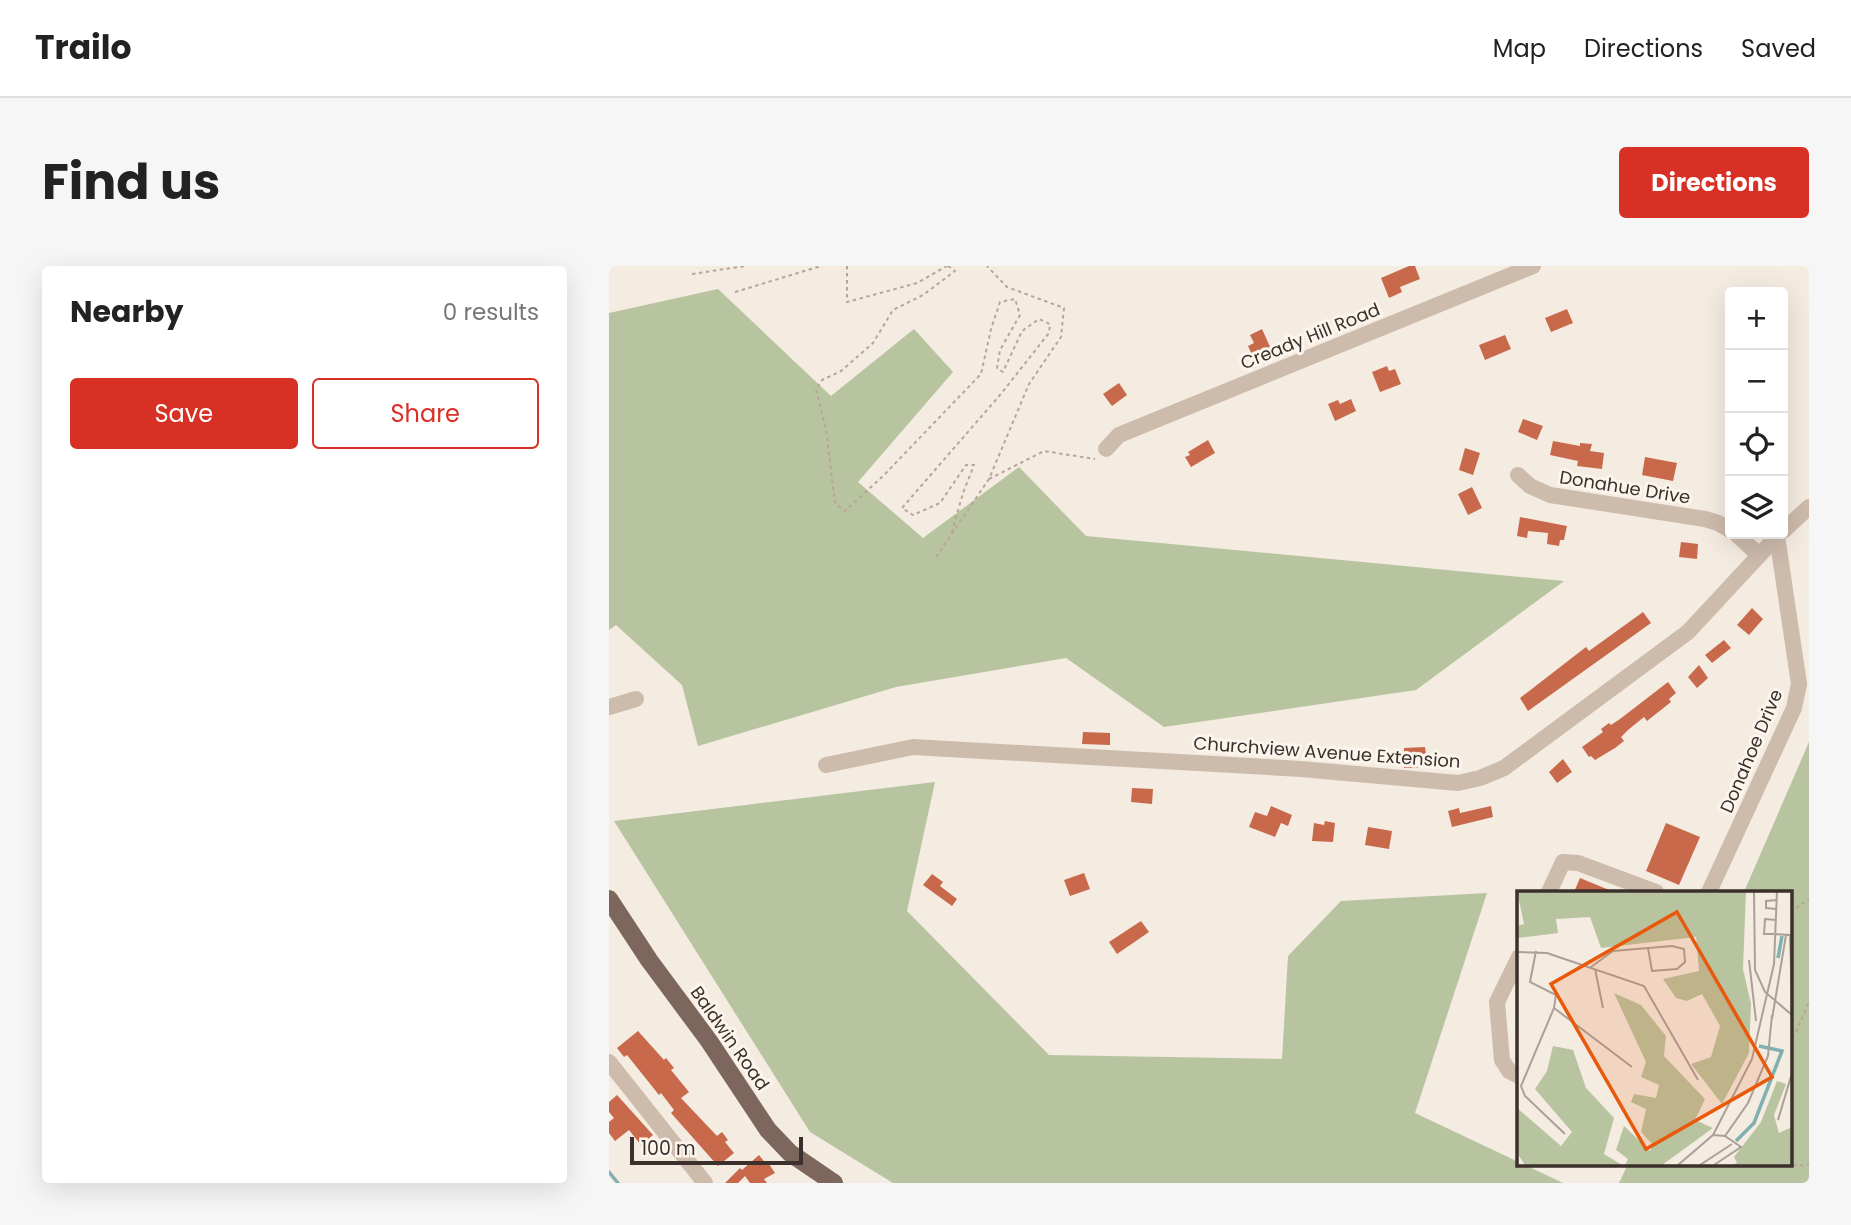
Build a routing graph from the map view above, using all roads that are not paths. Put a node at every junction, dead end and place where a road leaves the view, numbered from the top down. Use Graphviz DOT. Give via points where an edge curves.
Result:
graph roads {
  1 [pos="1534,266"];
  2 [pos="1106,449"];
  3 [pos="1518,475"];
  4 [pos="1809,507"];
  5 [pos="1788,526"];
  6 [pos="1725,527"];
  7 [pos="1742,539"];
  8 [pos="1774,539"];
  9 [pos="1781,539"];
  10 [pos="1758,554"];
  11 [pos="636,699"];
  12 [pos="609,706"];
  13 [pos="826,765"];
  14 [pos="1549,891"];
  15 [pos="1653,891"];
  16 [pos="1709,891"];
  17 [pos="609,899"];
  18 [pos="1517,959"];
  19 [pos="609,1062"];
  20 [pos="1517,1075"];
  21 [pos="705,1183"];
  22 [pos="834,1183"];
  1 -- 2 [label="street, Cready Hill Road" via="1119,435"];
  3 -- 6 [label="street, Donahue Drive" via="1550,495 1705,519"];
  4 -- 5 [label="street, Churchview Avenue Extension"];
  7 -- 10 [label="street"];
  8 -- 10 [label="street, Churchview Avenue Extension"];
  9 -- 16 [label="street, Donahoe Drive" via="1797,696"];
  10 -- 13 [label="street, Churchview Avenue Extension" via="1688,632 1504,768 1480,778 1458,782 913,747"];
  11 -- 12 [label="street"];
  14 -- 15 [label="street" via="1563,862 1578,863"];
  17 -- 22 [label="main road, Baldwin Road" via="768,1130 790,1153"];
  18 -- 20 [label="street" via="1497,1003 1501,1060"];
  19 -- 21 [label="street"];
}
